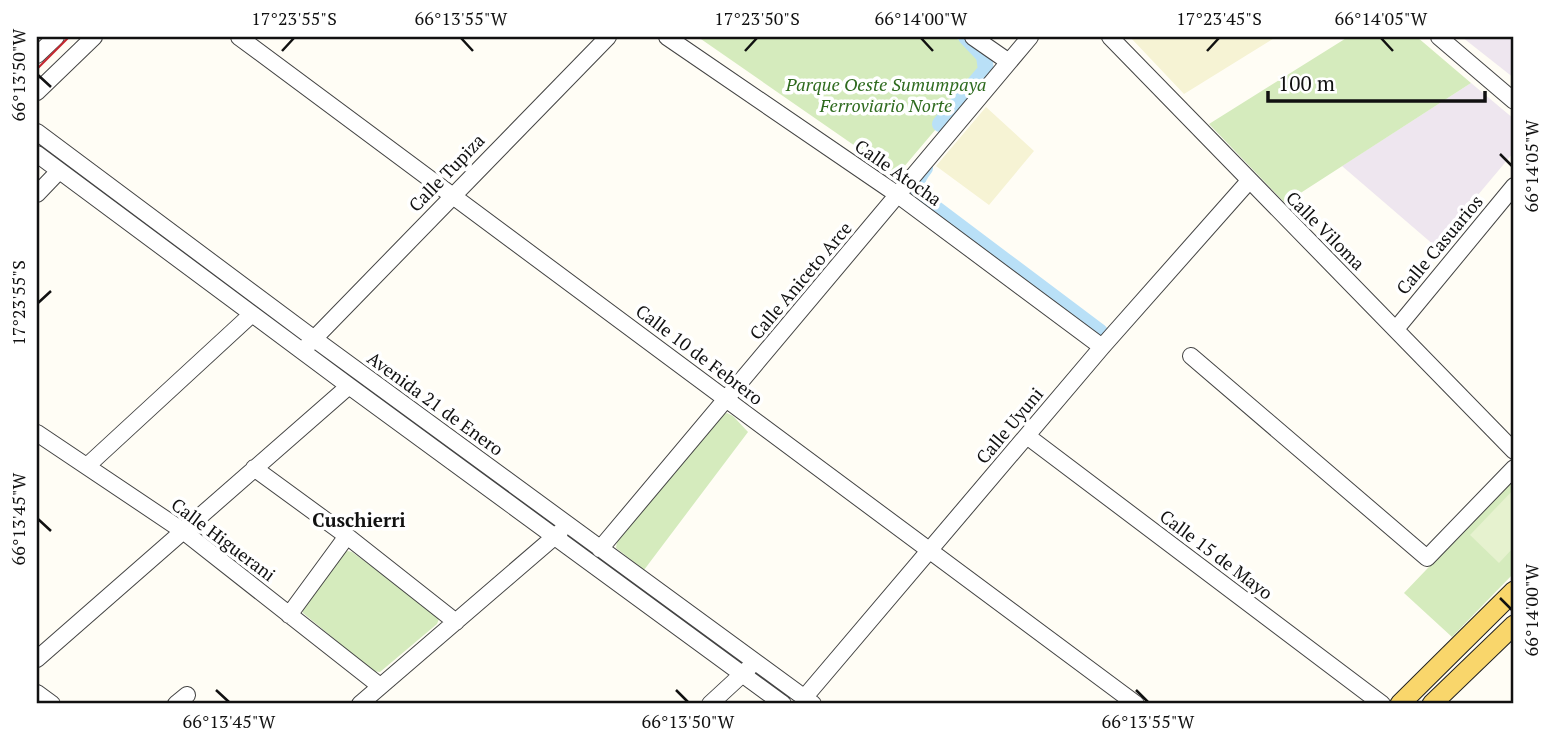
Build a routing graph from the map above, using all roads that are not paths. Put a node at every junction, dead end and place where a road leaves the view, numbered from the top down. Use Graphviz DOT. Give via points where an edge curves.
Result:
graph roads {
  1 [pos="56,37"];
  2 [pos="94,37"];
  3 [pos="239,37"];
  4 [pos="608,37"];
  5 [pos="667,37"];
  6 [pos="973,37"];
  7 [pos="1030,37"];
  8 [pos="1110,37"];
  9 [pos="1439,37"];
  10 [pos="37,55"];
  11 [pos="1009,62"];
  12 [pos="37,92"];
  13 [pos="1514,101"];
  14 [pos="37,132"];
  15 [pos="37,154"];
  16 [pos="59,171"];
  17 [pos="1249,181"];
  18 [pos="1514,187"];
  19 [pos="37,194"];
  20 [pos="898,195"];
  21 [pos="452,196"];
  22 [pos="252,314"];
  23 [pos="1396,329"];
  24 [pos="308,344"];
  25 [pos="1102,347"];
  26 [pos="1191,356"];
  27 [pos="349,386"];
  28 [pos="726,400"];
  29 [pos="37,433"];
  30 [pos="1027,436"];
  31 [pos="1514,452"];
  32 [pos="87,466"];
  33 [pos="254,468"];
  34 [pos="1514,468"];
  35 [pos="568,525"];
  36 [pos="183,531"];
  37 [pos="346,536"];
  38 [pos="554,537"];
  39 [pos="600,549"];
  40 [pos="929,551"];
  41 [pos="1514,591"];
  42 [pos="289,615"];
  43 [pos="456,622"];
  44 [pos="1514,625"];
  45 [pos="37,659"];
  46 [pos="756,662"];
  47 [pos="742,674"];
  48 [pos="380,686"];
  49 [pos="37,693"];
  50 [pos="808,701"];
  51 [pos="52,704"];
  52 [pos="360,704"];
  53 [pos="710,704"];
  54 [pos="783,704"];
  55 [pos="1136,704"];
  56 [pos="1382,704"];
  57 [pos="1400,704"];
  58 [pos="1432,704"];
  1 -- 10 [label="street"];
  2 -- 12 [label="street"];
  3 -- 21 [label="street, Calle 10 de Febrero"];
  4 -- 21 [label="street, Calle Tupiza"];
  5 -- 20 [label="street, Calle Atocha"];
  6 -- 11 [label="street"];
  7 -- 11 [label="street, Calle Aniceto Arce"];
  8 -- 17 [label="street, Calle Viloma"];
  9 -- 13 [label="street"];
  11 -- 20 [label="street, Calle Aniceto Arce"];
  14 -- 24 [label="street, Avenida 21 de Enero"];
  15 -- 16 [label="street, Avenida 21 de Enero"];
  16 -- 19 [label="street"];
  16 -- 22 [label="street, Avenida 21 de Enero"];
  17 -- 23 [label="street, Calle Viloma"];
  17 -- 25 [label="street, Calle Uyuni"];
  18 -- 23 [label="street, Calle Casuarios"];
  20 -- 25 [label="street, Calle Atocha"];
  20 -- 28 [label="street, Calle Aniceto Arce"];
  21 -- 24 [label="street, Calle Tupiza"];
  21 -- 28 [label="street, Calle 10 de Febrero"];
  22 -- 24 [label="street, Avenida 21 de Enero"];
  22 -- 32 [label="street"];
  23 -- 31 [label="street, Calle Viloma"];
  24 -- 27 [label="street, Avenida 21 de Enero"];
  24 -- 35 [label="street, Avenida 21 de Enero"];
  25 -- 30 [label="street, Calle Uyuni"];
  26 -- 34 [label="street" via="1427,558"];
  27 -- 33 [label="street"];
  27 -- 38 [label="street, Avenida 21 de Enero"];
  28 -- 39 [label="street, Calle Aniceto Arce"];
  28 -- 40 [label="street, Calle 10 de Febrero"];
  29 -- 32 [label="street, Calle Higuerani"];
  30 -- 40 [label="street, Calle Uyuni"];
  30 -- 56 [label="street, Calle 15 de Mayo"];
  32 -- 36 [label="street, Calle Higuerani"];
  33 -- 36 [label="street"];
  33 -- 37 [label="street"];
  35 -- 38 [label="street"];
  35 -- 39 [label="street, Avenida 21 de Enero"];
  36 -- 42 [label="street, Calle Higuerani"];
  36 -- 45 [label="street"];
  37 -- 42 [label="street"];
  37 -- 43 [label="street"];
  38 -- 43 [label="street"];
  38 -- 47 [label="street, Avenida 21 de Enero"];
  39 -- 46 [label="street, Avenida 21 de Enero"];
  40 -- 50 [label="street, Calle Uyuni"];
  40 -- 55 [label="street, Calle 10 de Febrero"];
  41 -- 57 [label="main road"];
  42 -- 48 [label="street, Calle Higuerani"];
  43 -- 48 [label="street"];
  44 -- 58 [label="main road"];
  46 -- 47 [label="street"];
  46 -- 50 [label="street, Avenida 21 de Enero"];
  47 -- 53 [label="street"];
  47 -- 54 [label="street, Avenida 21 de Enero"];
  48 -- 52 [label="street"];
  49 -- 51 [label="street"];
}
